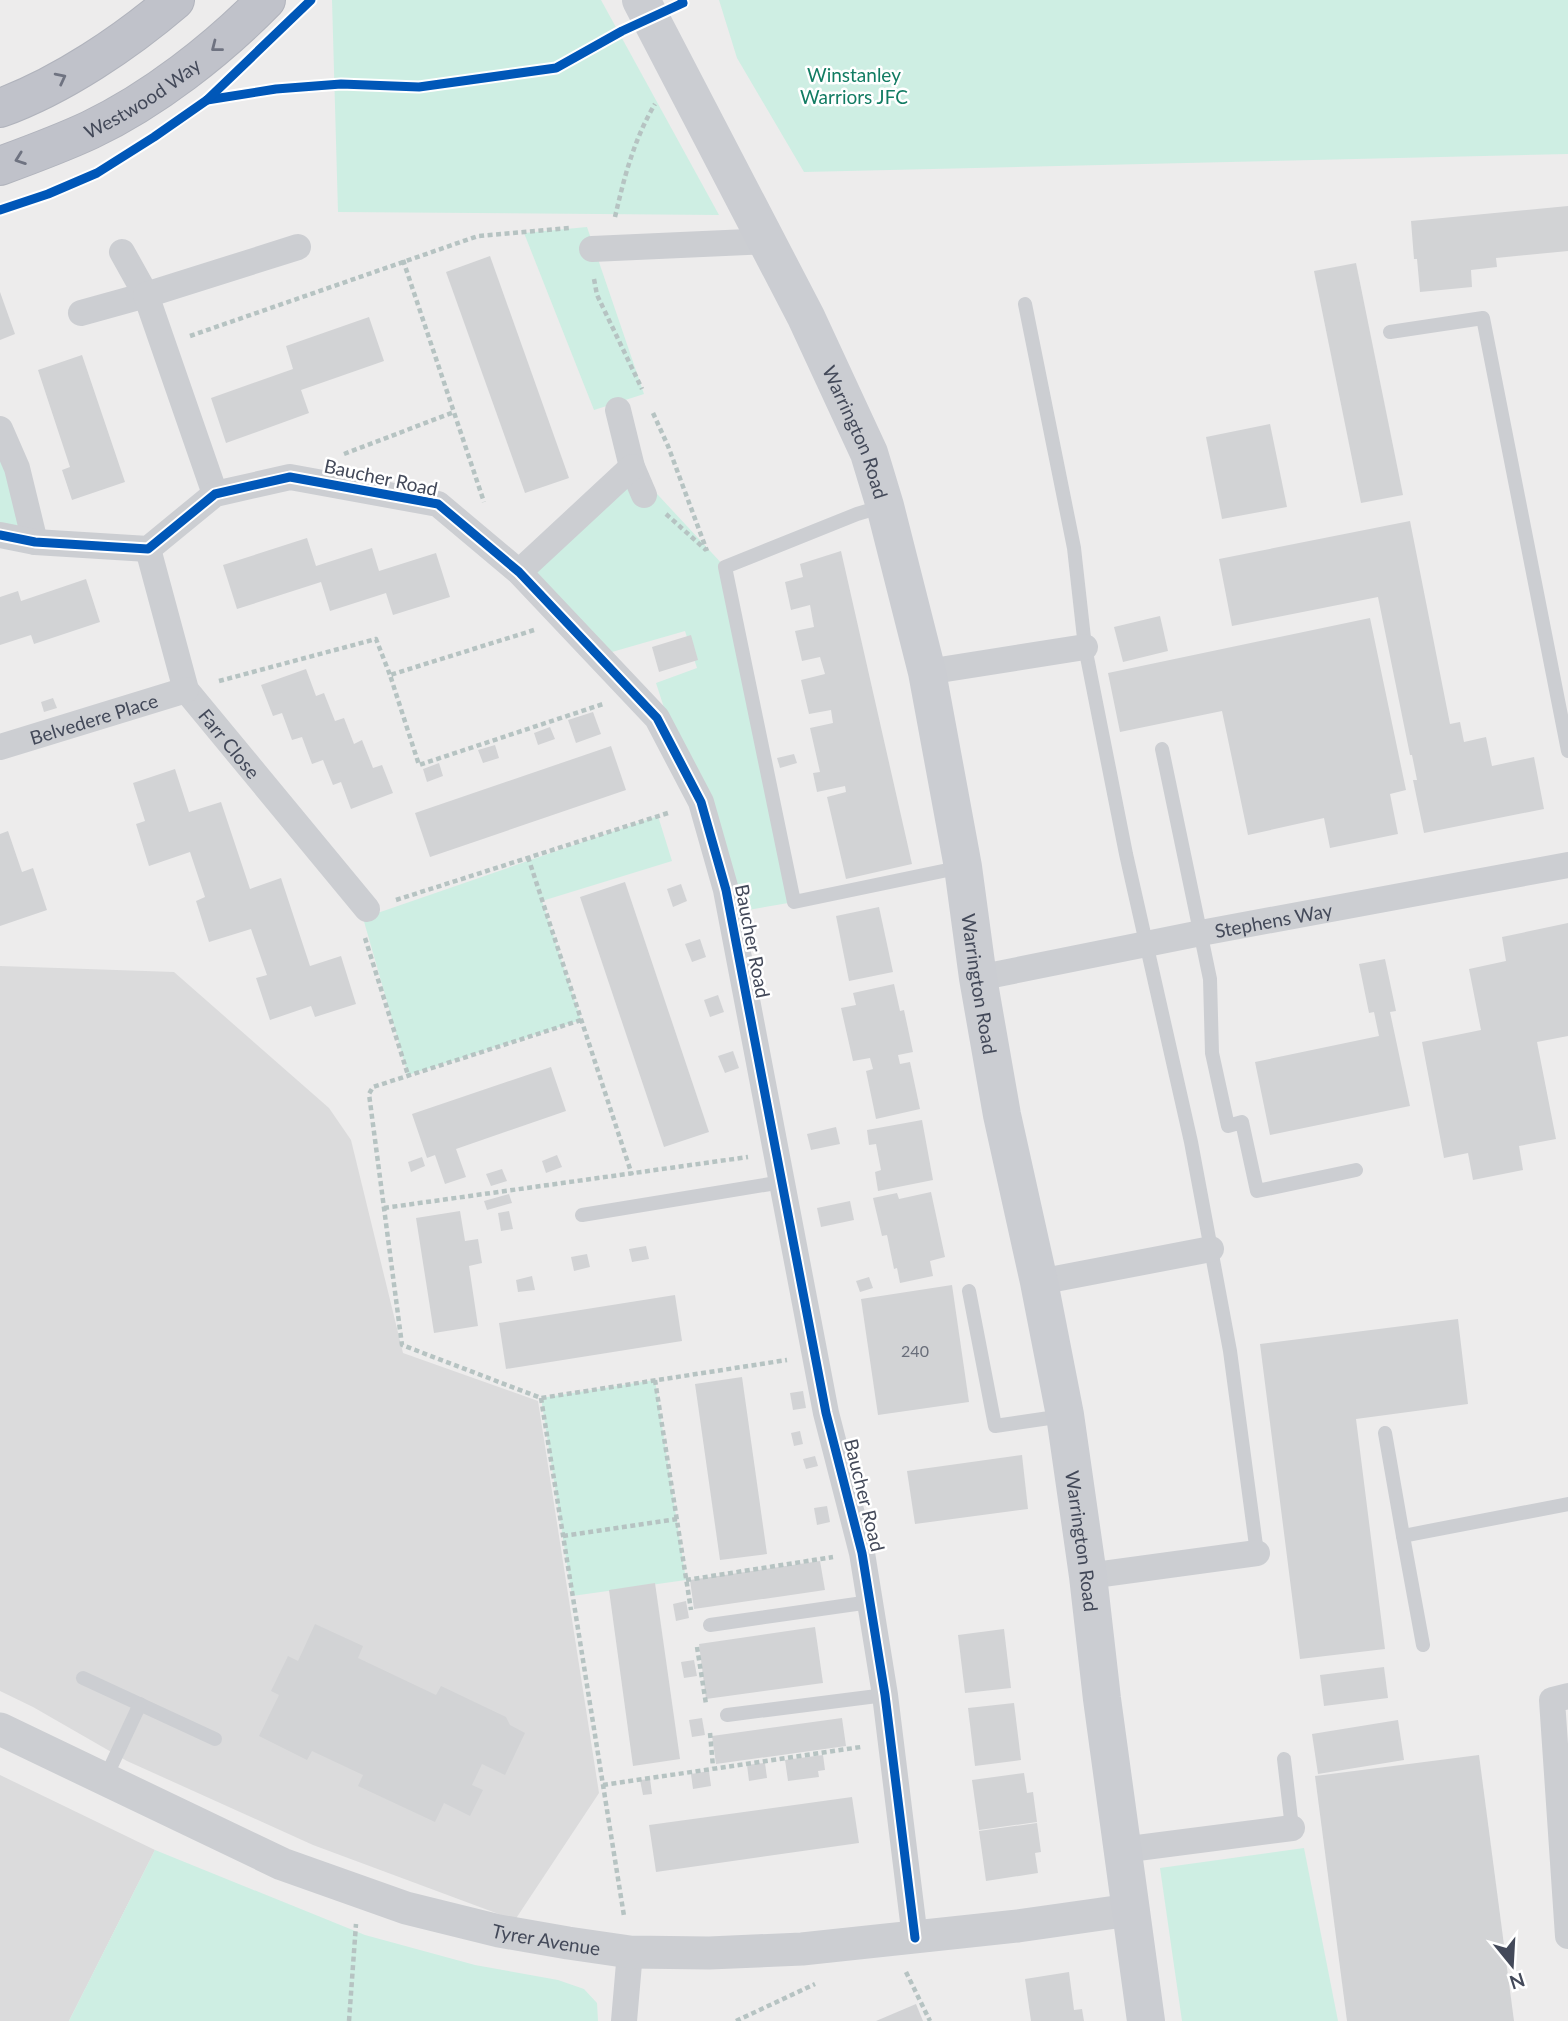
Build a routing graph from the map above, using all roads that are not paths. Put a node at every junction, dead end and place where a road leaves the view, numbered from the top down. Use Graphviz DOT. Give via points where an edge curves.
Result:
graph roads {
  1 [pos="175,0"];
  2 [pos="266,0"];
  3 [pos="641,0"];
  4 [pos="0,108"];
  5 [pos="0,166"];
  6 [pos="586,238"];
  7 [pos="768,241"];
  8 [pos="298,247"];
  9 [pos="122,252"];
  10 [pos="146,295"];
  11 [pos="1025,304"];
  12 [pos="81,313"];
  13 [pos="1390,332"];
  14 [pos="618,410"];
  15 [pos="0,429"];
  16 [pos="632,467"];
  17 [pos="215,494"];
  18 [pos="644,495"];
  19 [pos="885,506"];
  20 [pos="0,535"];
  21 [pos="35,542"];
  22 [pos="148,549"];
  23 [pos="519,572"];
  24 [pos="1085,647"];
  25 [pos="927,672"];
  26 [pos="186,690"];
  27 [pos="0,747"];
  28 [pos="1162,749"];
  29 [pos="1568,751"];
  30 [pos="1568,865"];
  31 [pos="963,867"];
  32 [pos="368,909"];
  33 [pos="1201,933"];
  34 [pos="1145,944"];
  35 [pos="978,978"];
  36 [pos="1356,1170"];
  37 [pos="782,1182"];
  38 [pos="582,1215"];
  39 [pos="1211,1249"];
  40 [pos="1039,1282"];
  41 [pos="969,1291"];
  42 [pos="1065,1415"];
  43 [pos="1385,1433"];
  44 [pos="1568,1504"];
  45 [pos="1403,1536"];
  46 [pos="1257,1553"];
  47 [pos="1088,1576"];
  48 [pos="870,1602"];
  49 [pos="710,1625"];
  50 [pos="1423,1645"];
  51 [pos="83,1678"];
  52 [pos="884,1695"];
  53 [pos="1568,1696"];
  54 [pos="140,1704"];
  55 [pos="726,1715"];
  56 [pos="0,1729"];
  57 [pos="215,1739"];
  58 [pos="1284,1759"];
  59 [pos="104,1780"];
  60 [pos="1292,1828"];
  61 [pos="1122,1850"];
  62 [pos="1130,1910"];
  63 [pos="1568,1936"];
  64 [pos="915,1938"];
  65 [pos="630,1952"];
  66 [pos="624,2021"];
  67 [pos="1146,2021"];
  4 -- 1 [label="highway, one-way" via="119,44"];
  2 -- 5 [label="highway, Westwood Way, one-way" via="236,30 147,97 92,129"];
  3 -- 7 [label="main road, Warrington Road"];
  6 -- 7 [label="street"];
  7 -- 19 [label="main road, Warrington Road" via="842,390"];
  8 -- 10 [label="street"];
  9 -- 10 [label="street"];
  10 -- 12 [label="street"];
  10 -- 17 [label="street"];
  11 -- 24 [label="lane" via="1074,548"];
  13 -- 29 [label="lane" via="1483,318"];
  14 -- 16 [label="street"];
  15 -- 21 [label="street" via="17,468"];
  16 -- 18 [label="street"];
  16 -- 23 [label="street"];
  17 -- 22 [label="street, Baucher Road"];
  17 -- 23 [label="street, Baucher Road" via="290,477 438,504"];
  19 -- 25 [label="main road, Warrington Road"];
  19 -- 31 [label="lane" via="725,567 794,902"];
  20 -- 21 [label="street"];
  21 -- 22 [label="street"];
  22 -- 26 [label="street, Farr Close"];
  23 -- 37 [label="street, Baucher Road" via="657,718 702,802 726,890"];
  24 -- 25 [label="street"];
  24 -- 34 [label="lane"];
  25 -- 31 [label="main road, Warrington Road"];
  26 -- 27 [label="street, Belvedere Place"];
  26 -- 32 [label="street, Farr Close"];
  28 -- 33 [label="lane"];
  30 -- 33 [label="street, Stephens Way"];
  31 -- 35 [label="main road, Warrington Road"];
  33 -- 34 [label="street, Stephens Way"];
  33 -- 36 [label="lane" via="1210,979 1212,1053 1228,1126 1242,1122 1257,1191"];
  34 -- 35 [label="street, Stephens Way"];
  34 -- 39 [label="lane"];
  35 -- 40 [label="main road, Warrington Road"];
  37 -- 38 [label="lane"];
  37 -- 48 [label="street, Baucher Road" via="826,1413"];
  39 -- 40 [label="street"];
  39 -- 46 [label="lane" via="1230,1351"];
  40 -- 42 [label="main road, Warrington Road"];
  41 -- 42 [label="lane" via="995,1426"];
  42 -- 47 [label="main road, Warrington Road"];
  43 -- 45 [label="lane"];
  44 -- 45 [label="lane"];
  45 -- 50 [label="lane"];
  46 -- 47 [label="street"];
  47 -- 61 [label="main road, Warrington Road"];
  48 -- 49 [label="lane"];
  48 -- 52 [label="street, Baucher Road"];
  51 -- 54 [label="lane"];
  52 -- 55 [label="lane"];
  52 -- 64 [label="street, Baucher Road"];
  53 -- 63 [label="street" via="1552,1700"];
  54 -- 57 [label="lane"];
  54 -- 59 [label="lane"];
  56 -- 59 [label="street, Tyrer Avenue"];
  58 -- 60 [label="lane"];
  59 -- 65 [label="street, Tyrer Avenue" via="282,1864 359,1893 499,1931"];
  60 -- 61 [label="street"];
  61 -- 62 [label="main road, Warrington Road"];
  62 -- 64 [label="street, Tyrer Avenue"];
  62 -- 67 [label="main road, Warrington Road"];
  64 -- 65 [label="street, Tyrer Avenue" via="789,1950"];
  65 -- 66 [label="street"];
}
